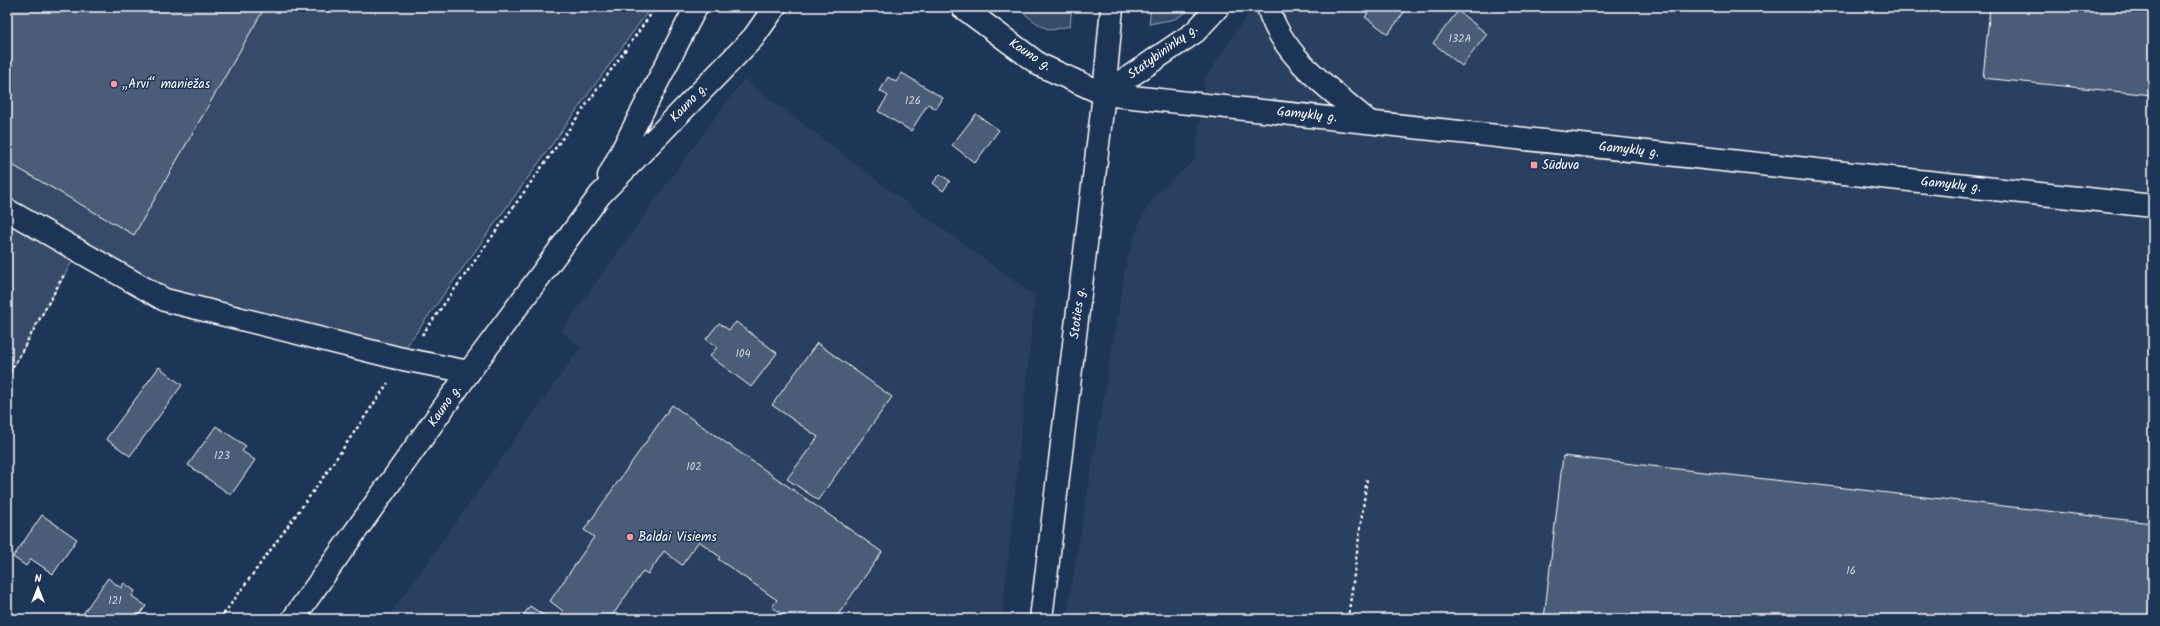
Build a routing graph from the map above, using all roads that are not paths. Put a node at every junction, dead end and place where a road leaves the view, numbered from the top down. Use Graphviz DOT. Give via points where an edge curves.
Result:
graph roads {
  1 [pos="696,7"];
  2 [pos="775,7"];
  3 [pos="962,7"];
  4 [pos="1112,7"];
  5 [pos="1218,7"];
  6 [pos="1268,7"];
  7 [pos="1104,94"];
  8 [pos="1368,121"];
  9 [pos="600,195"];
  10 [pos="2153,206"];
  11 [pos="7,210"];
  12 [pos="469,372"];
  13 [pos="294,619"];
  14 [pos="1041,619"];
  1 -- 9 [label="main road, Kauno g."];
  2 -- 9 [label="main road, Kauno g." via="753,38"];
  3 -- 7 [label="main road, Kauno g." via="1040,64"];
  4 -- 7 [label="main road, Stoties g."];
  5 -- 7 [label="main road, Statybininkų g." via="1195,32"];
  6 -- 8 [label="main road" via="1272,21 1300,64"];
  7 -- 8 [label="main road, Gamyklų g."];
  7 -- 14 [label="main road, Stoties g."];
  8 -- 10 [label="main road, Gamyklų g."];
  9 -- 12 [label="main road, Kauno g."];
  11 -- 12 [label="main road" via="165,300 404,359"];
  12 -- 13 [label="main road, Kauno g."];
}
